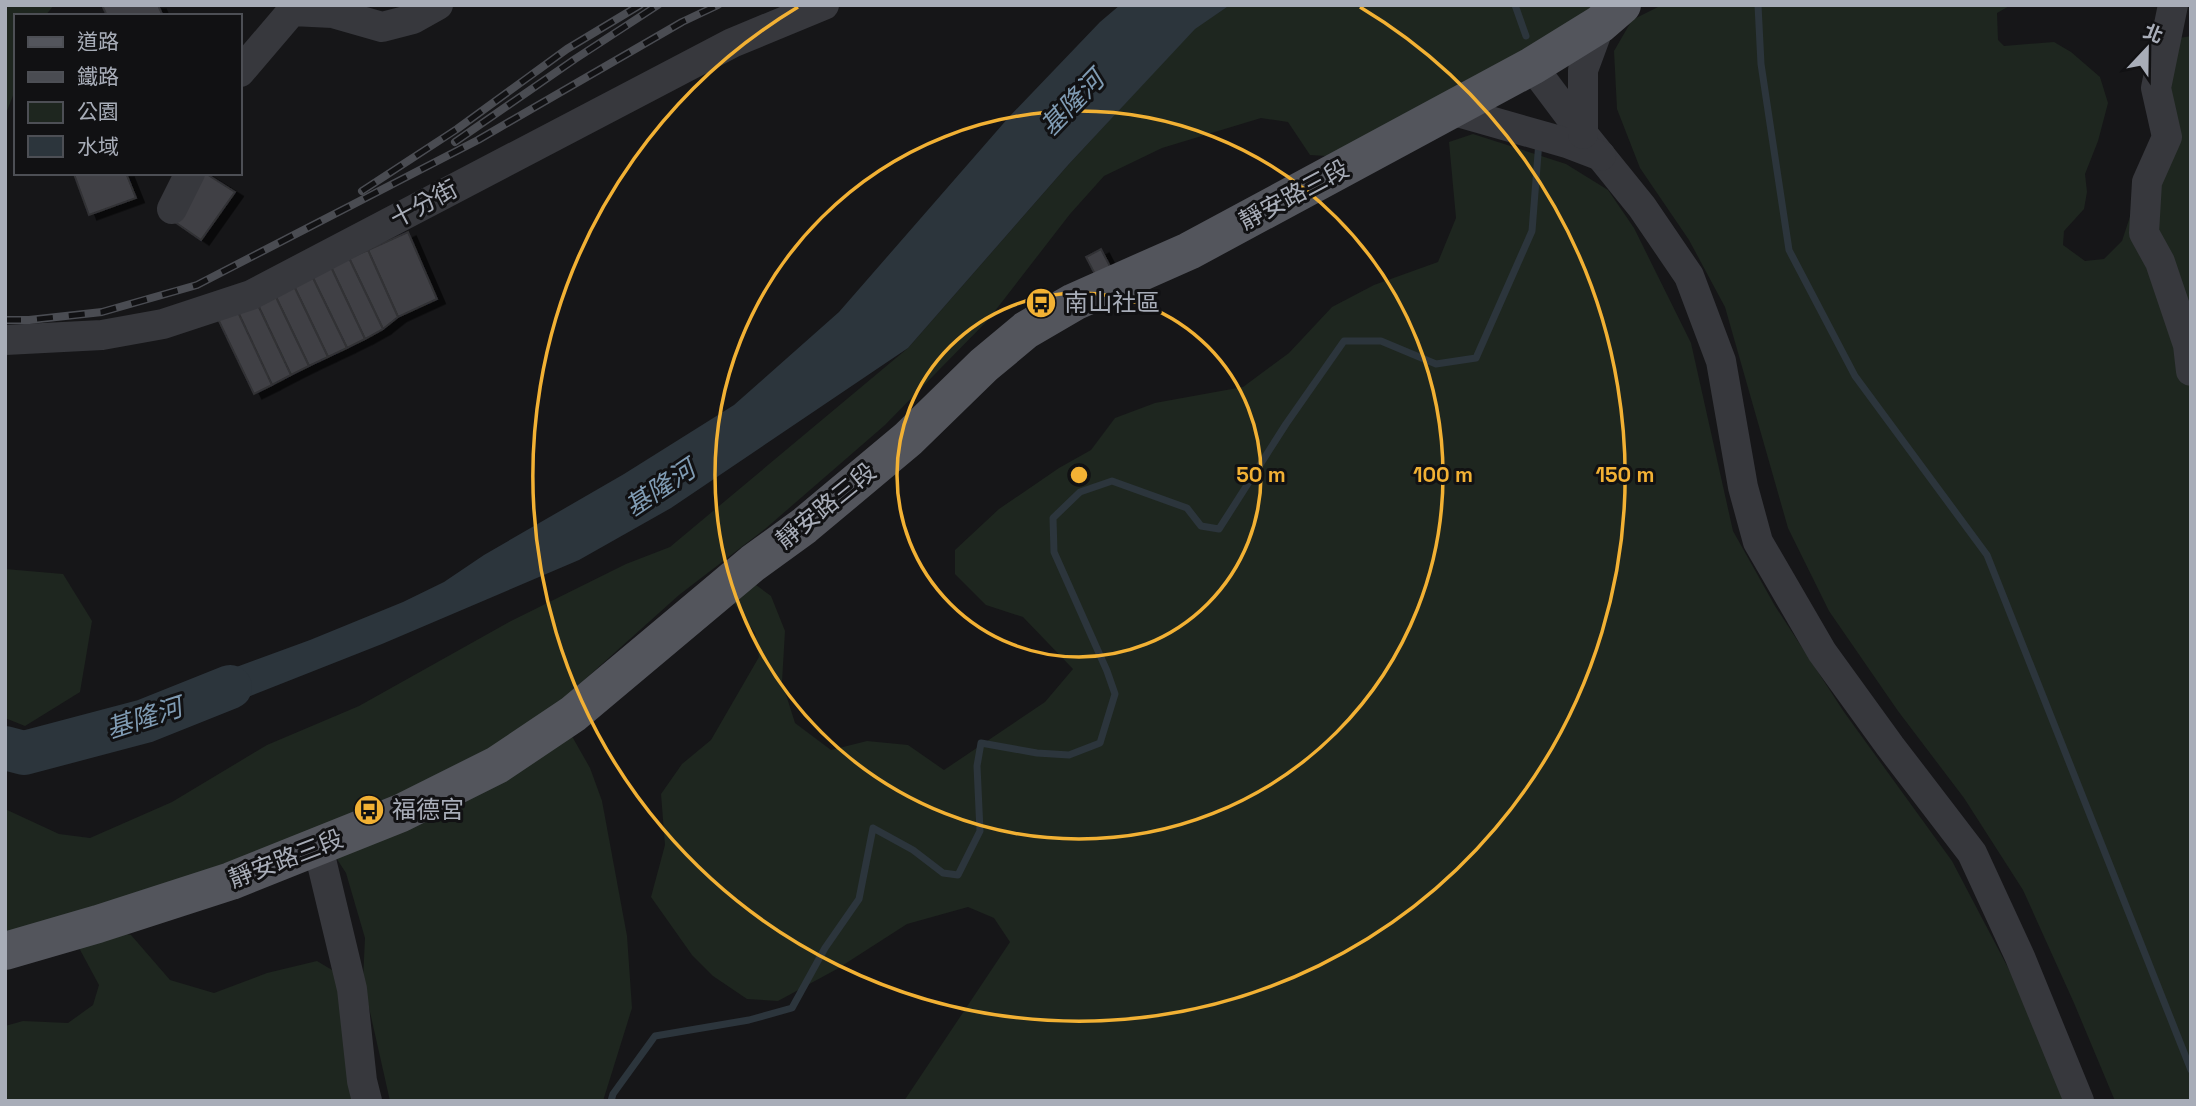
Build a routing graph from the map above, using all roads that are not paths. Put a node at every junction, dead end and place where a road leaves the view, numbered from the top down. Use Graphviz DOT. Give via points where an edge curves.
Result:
graph roads {
  1 [pos="438,5"];
  2 [pos="824,5"];
  3 [pos="2173,5"];
  4 [pos="1611,15"];
  5 [pos="1532,66"];
  6 [pos="242,70"];
  7 [pos="1451,110"];
  8 [pos="1592,145"];
  9 [pos="189,175"];
  10 [pos="172,209"];
  11 [pos="5,340"];
  12 [pos="2191,371"];
  13 [pos="318,847"];
  14 [pos="5,951"];
  15 [pos="367,1101"];
  16 [pos="2079,1101"];
  1 -- 6 [label="street" via="413,19 382,27 333,13 292,11"];
  2 -- 11 [label="street, 十分街" via="732,43 251,295 163,324 102,335"];
  3 -- 12 [label="street" via="2156,88 2167,137 2147,182 2144,233 2161,261 2188,345"];
  4 -- 5 [label="main road, 靜安路三段"];
  4 -- 8 [label="street" via="1583,70"];
  5 -- 7 [label="main road, 靜安路三段"];
  5 -- 8 [label="street"];
  7 -- 8 [label="street" via="1567,143"];
  7 -- 13 [label="main road, 靜安路三段" via="1189,251 1074,302 1026,330 908,439 573,714 497,765 401,813"];
  8 -- 16 [label="street" via="1642,206 1689,276 1721,361 1758,542 1822,652 1972,853"];
  9 -- 10 [label="street"];
  13 -- 14 [label="main road, 靜安路三段" via="231,881"];
  13 -- 15 [label="street" via="352,989"];
}
